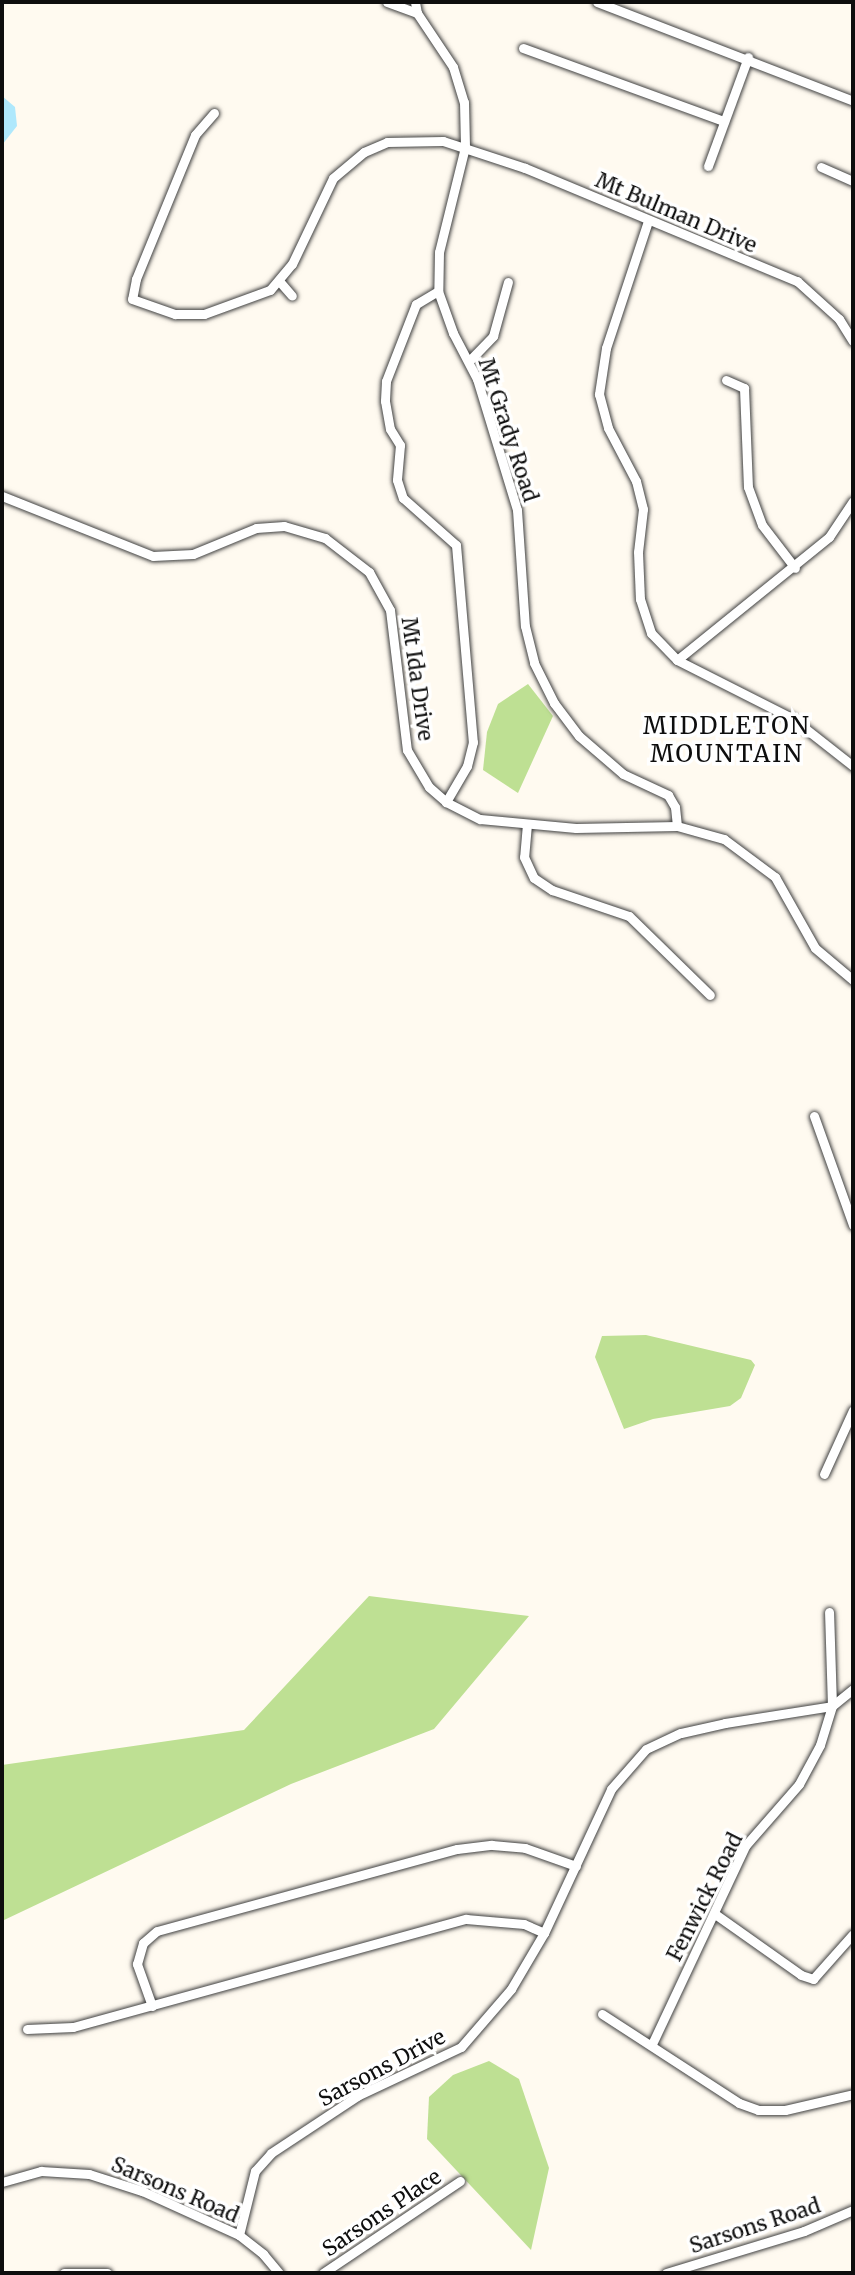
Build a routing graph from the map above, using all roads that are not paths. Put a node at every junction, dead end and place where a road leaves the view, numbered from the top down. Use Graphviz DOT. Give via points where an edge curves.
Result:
graph roads {
  1 [pos="387,2"];
  2 [pos="415,2"];
  3 [pos="597,2"];
  4 [pos="417,13"];
  5 [pos="523,48"];
  6 [pos="748,58"];
  7 [pos="853,101"];
  8 [pos="214,113"];
  9 [pos="724,121"];
  10 [pos="465,147"];
  11 [pos="708,166"];
  12 [pos="821,167"];
  13 [pos="853,181"];
  14 [pos="648,221"];
  15 [pos="280,282"];
  16 [pos="508,282"];
  17 [pos="438,290"];
  18 [pos="292,296"];
  19 [pos="852,329"];
  20 [pos="853,341"];
  21 [pos="469,361"];
  22 [pos="726,380"];
  23 [pos="2,496"];
  24 [pos="853,501"];
  25 [pos="795,568"];
  26 [pos="677,660"];
  27 [pos="853,766"];
  28 [pos="446,802"];
  29 [pos="527,824"];
  30 [pos="677,826"];
  31 [pos="853,980"];
  32 [pos="710,995"];
  33 [pos="814,1116"];
  34 [pos="853,1225"];
  35 [pos="853,1410"];
  36 [pos="824,1474"];
  37 [pos="829,1612"];
  38 [pos="853,1689"];
  39 [pos="832,1706"];
  40 [pos="576,1866"];
  41 [pos="715,1914"];
  42 [pos="544,1933"];
  43 [pos="853,1934"];
  44 [pos="152,2006"];
  45 [pos="602,2014"];
  46 [pos="27,2029"];
  47 [pos="652,2043"];
  48 [pos="853,2094"];
  49 [pos="460,2181"];
  50 [pos="2,2182"];
  51 [pos="853,2210"];
  52 [pos="239,2235"];
  53 [pos="64,2273"];
  54 [pos="107,2273"];
  55 [pos="279,2273"];
  56 [pos="323,2273"];
  57 [pos="666,2273"];
  1 -- 4 [label="street"];
  2 -- 4 [label="street, Mt Grady Road"];
  3 -- 6 [label="street"];
  4 -- 10 [label="street, Mt Grady Road" via="453,66 464,102"];
  5 -- 9 [label="street"];
  6 -- 7 [label="street"];
  6 -- 9 [label="street"];
  8 -- 15 [label="street" via="195,135 132,299 175,314 204,314 232,307"];
  9 -- 11 [label="street"];
  10 -- 14 [label="street, Mt Bulman Drive"];
  10 -- 15 [label="street, Mt Bulman Drive" via="409,139 364,152 333,178"];
  10 -- 17 [label="street, Mt Grady Road" via="439,252"];
  12 -- 13 [label="street"];
  14 -- 19 [label="street, Mt Bulman Drive" via="797,281"];
  14 -- 26 [label="street" via="606,348 599,394 608,428 636,481 643,509 638,552 640,599 652,633"];
  15 -- 18 [label="street"];
  16 -- 21 [label="street" via="493,336"];
  17 -- 21 [label="street, Mt Grady Road"];
  17 -- 28 [label="street" via="416,304 386,381 390,429 400,445 397,480 403,498 445,530 456,545 473,742 467,766"];
  19 -- 20 [label="street, Mt Bulman Drive"];
  21 -- 30 [label="street, Mt Grady Road" via="517,510 525,626 534,663 554,703 579,736 623,774 668,795"];
  22 -- 25 [label="street" via="744,388 748,487 762,525"];
  23 -- 28 [label="street, Mt Ida Drive" via="153,556 193,554 256,528 284,526 325,538 350,554 369,572 390,610 407,750 429,787"];
  24 -- 25 [label="street" via="829,537"];
  25 -- 26 [label="street"];
  26 -- 27 [label="street" via="792,718"];
  28 -- 29 [label="street, Mt Ida Drive" via="480,819"];
  29 -- 30 [label="street, Mt Ida Drive"];
  29 -- 32 [label="street" via="524,857 534,878 552,890 629,916"];
  30 -- 31 [label="street, Mt Ida Drive" via="724,839 755,858 775,877 815,948"];
  33 -- 34 [label="street"];
  35 -- 36 [label="street"];
  37 -- 39 [label="street, Fenwick Road"];
  38 -- 39 [label="street"];
  39 -- 40 [label="street, Sarsons Drive" via="681,1733 646,1749 611,1789"];
  39 -- 41 [label="street, Fenwick Road" via="820,1745 799,1784 745,1846"];
  40 -- 42 [label="street, Sarsons Drive"];
  40 -- 44 [label="street" via="525,1849 492,1845 457,1849 157,1931 143,1942 138,1964"];
  41 -- 43 [label="street" via="813,1979"];
  41 -- 47 [label="street, Fenwick Road"];
  42 -- 44 [label="street" via="524,1924 466,1919"];
  42 -- 52 [label="street, Sarsons Drive" via="511,1989 461,2047 357,2096 271,2154 255,2171"];
  44 -- 46 [label="street" via="73,2027"];
  45 -- 47 [label="street"];
  47 -- 48 [label="street" via="739,2103 758,2109 785,2110"];
  49 -- 56 [label="street, Sarsons Place"];
  50 -- 52 [label="street, Sarsons Road" via="41,2171 89,2174 142,2191"];
  51 -- 57 [label="street, Sarsons Road" via="804,2231"];
  52 -- 55 [label="street, Sarsons Road"];
  53 -- 54 [label="street"];
}
